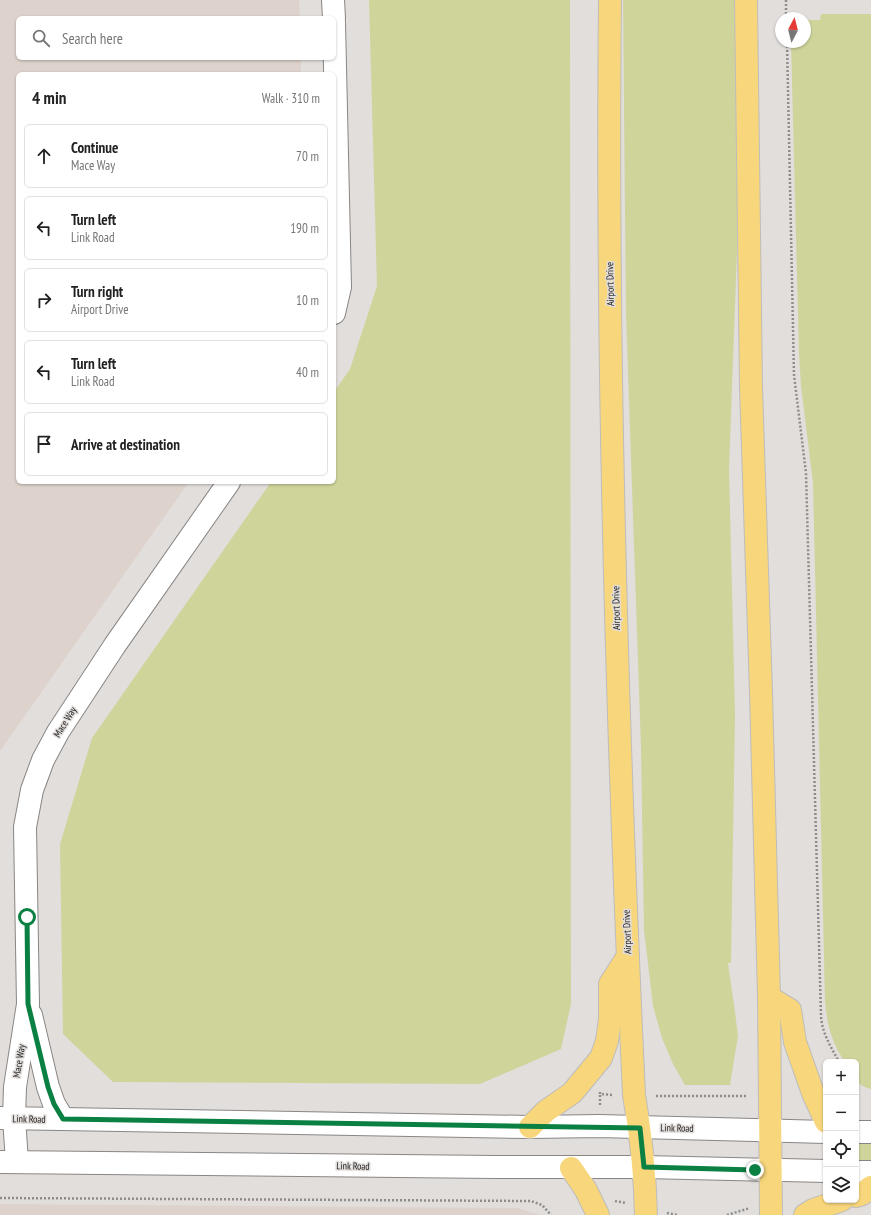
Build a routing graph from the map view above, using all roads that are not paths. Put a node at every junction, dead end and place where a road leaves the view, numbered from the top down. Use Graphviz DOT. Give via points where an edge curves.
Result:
graph roads {
  1 [pos="333,0"];
  2 [pos="610,0"];
  3 [pos="746,0"];
  4 [pos="334,16"];
  5 [pos="335,60"];
  6 [pos="335,72"];
  7 [pos="336,111"];
  8 [pos="336,304"];
  9 [pos="228,484"];
  10 [pos="628,956"];
  11 [pos="769,997"];
  12 [pos="28,1004"];
  13 [pos="823,1115"];
  14 [pos="7,1118"];
  15 [pos="63,1119"];
  16 [pos="530,1127"];
  17 [pos="640,1128"];
  18 [pos="770,1131"];
  19 [pos="823,1132"];
  20 [pos="859,1132"];
  21 [pos="871,1132"];
  22 [pos="8,1162"];
  23 [pos="644,1167"];
  24 [pos="571,1168"];
  25 [pos="770,1170"];
  26 [pos="823,1171"];
  27 [pos="859,1172"];
  28 [pos="871,1172"];
  29 [pos="871,1187"];
  30 [pos="859,1195"];
  31 [pos="833,1203"];
  32 [pos="598,1215"];
  33 [pos="646,1215"];
  34 [pos="771,1215"];
  35 [pos="805,1215"];
  1 -- 4 [label="street"];
  2 -- 10 [label="main road, Airport Drive" via="611,392 618,696"];
  3 -- 11 [label="main road" via="751,387"];
  5 -- 6 [label="street"];
  7 -- 8 [label="street" via="340,287"];
  9 -- 12 [label="street, Mace Way" via="114,645 62,725 34,784 26,827"];
  10 -- 16 [label="main road" via="610,984 610,1019 607,1041 601,1058 572,1093 546,1111"];
  10 -- 17 [label="main road, Airport Drive" via="634,1095"];
  11 -- 13 [label="main road" via="790,1010 795,1042"];
  11 -- 18 [label="main road"];
  12 -- 14 [label="street, Mace Way" via="15,1087"];
  12 -- 15 [label="street, Mace Way" via="48,1087"];
  14 -- 15 [label="street, Link Road"];
  14 -- 22 [label="street, Mace Way"];
  15 -- 16 [label="street, Link Road"];
  16 -- 17 [label="street, Link Road"];
  17 -- 18 [label="street, Link Road"];
  17 -- 23 [label="main road, Airport Drive"];
  18 -- 19 [label="street, Link Road"];
  18 -- 25 [label="main road"];
  20 -- 21 [label="street"];
  22 -- 24 [label="street, Link Road"];
  23 -- 24 [label="street, Link Road"];
  23 -- 25 [label="street, Link Road"];
  23 -- 33 [label="main road, Airport Drive"];
  24 -- 32 [label="main road" via="586,1190"];
  25 -- 26 [label="street, Link Road"];
  25 -- 34 [label="main road"];
  27 -- 28 [label="street"];
  29 -- 30 [label="main road"];
  31 -- 35 [label="main road"];
}
